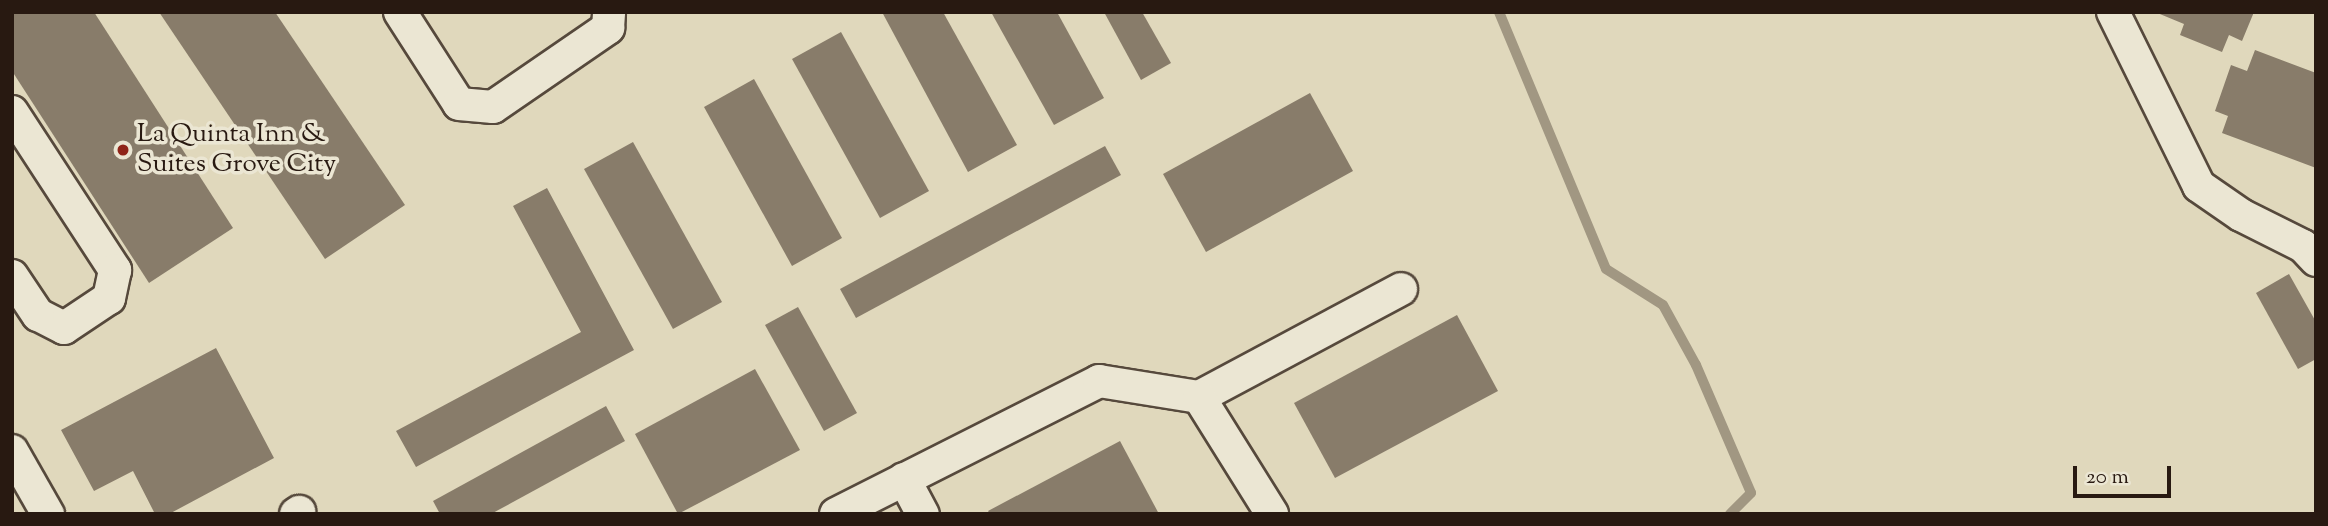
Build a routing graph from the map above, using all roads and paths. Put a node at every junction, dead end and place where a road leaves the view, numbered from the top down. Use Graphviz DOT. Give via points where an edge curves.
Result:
graph roads {
  1 [pos="400,12"];
  2 [pos="609,12"];
  3 [pos="2113,12"];
  4 [pos="12,112"];
  5 [pos="2316,260"];
  6 [pos="12,276"];
  7 [pos="1401,289"];
  8 [pos="1199,397"];
  9 [pos="12,451"];
  10 [pos="904,479"];
  11 [pos="48,514"];
  12 [pos="836,514"];
  13 [pos="923,514"];
  14 [pos="1272,514"];
  1 -- 2 [label="street" via="459,104 493,107 608,29"];
  3 -- 5 [label="street" via="2199,186 2241,215 2303,246"];
  4 -- 6 [label="street" via="115,270 109,298 64,328 38,315"];
  7 -- 8 [label="street"];
  8 -- 10 [label="street" via="1099,381"];
  8 -- 14 [label="street"];
  9 -- 11 [label="street"];
  10 -- 12 [label="street"];
  10 -- 13 [label="street"];
}
